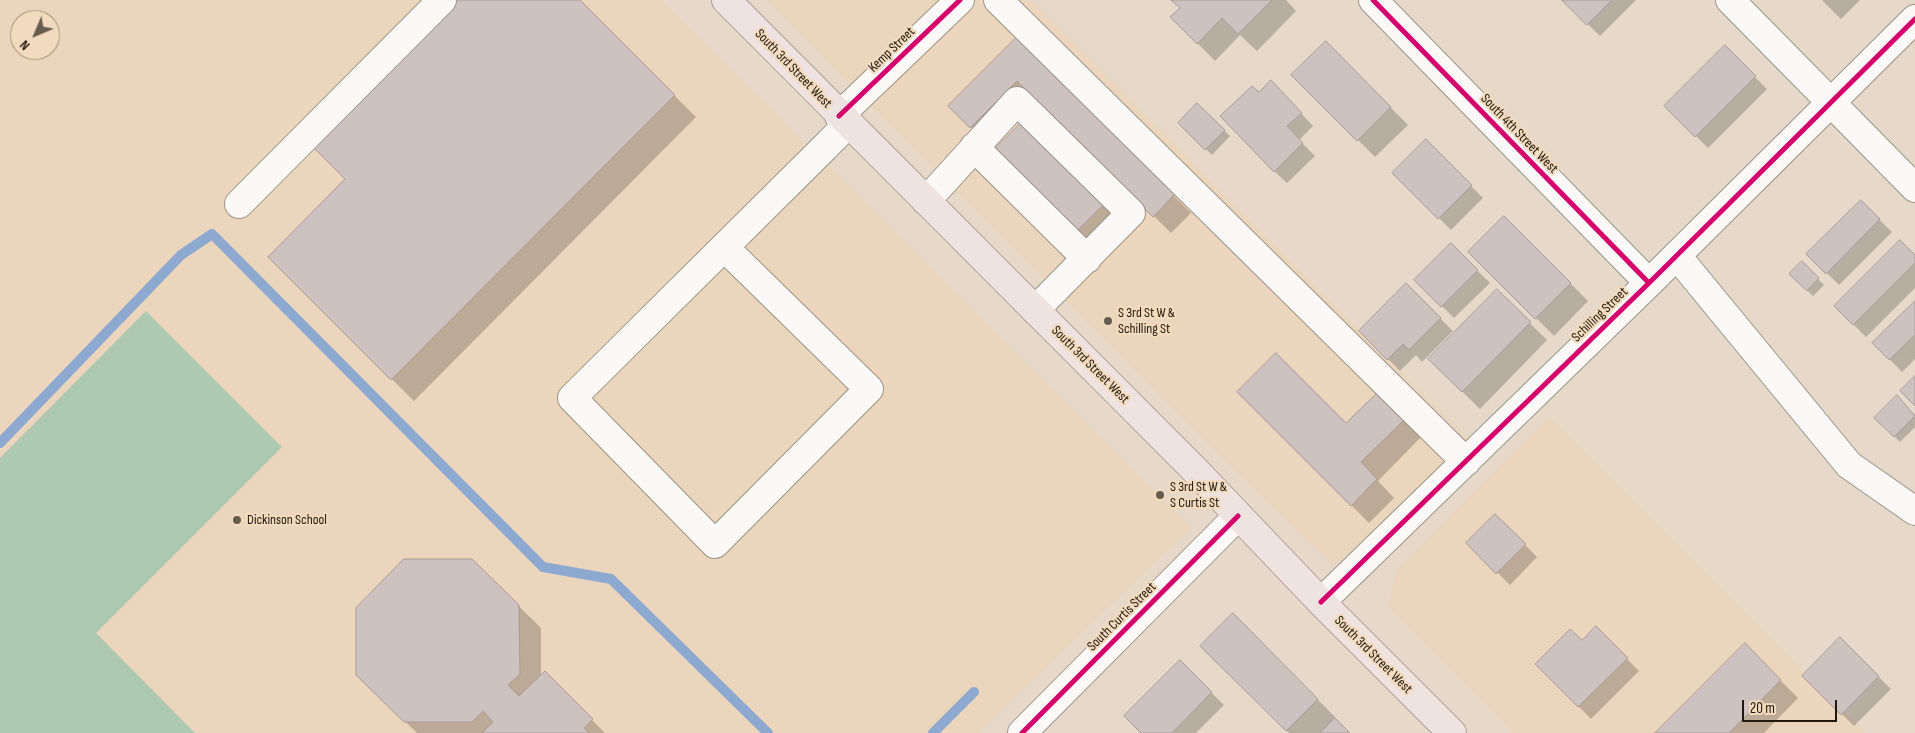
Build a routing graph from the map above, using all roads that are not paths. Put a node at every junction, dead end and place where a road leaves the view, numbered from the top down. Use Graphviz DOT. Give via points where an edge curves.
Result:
graph roads {
  1 [pos="442,0"];
  2 [pos="726,0"];
  3 [pos="960,0"];
  4 [pos="998,0"];
  5 [pos="1373,0"];
  6 [pos="1730,0"];
  7 [pos="1915,19"];
  8 [pos="1831,104"];
  9 [pos="844,120"];
  10 [pos="974,147"];
  11 [pos="1915,188"];
  12 [pos="926,201"];
  13 [pos="240,204"];
  14 [pos="724,247"];
  15 [pos="1677,256"];
  16 [pos="1087,259"];
  17 [pos="1649,283"];
  18 [pos="1035,310"];
  19 [pos="1466,462"];
  20 [pos="1915,511"];
  21 [pos="1238,516"];
  22 [pos="1320,602"];
  23 [pos="1022,733"];
  24 [pos="1452,733"];
  1 -- 13 [label="street"];
  2 -- 9 [label="main road, South 3rd Street West"];
  3 -- 9 [label="street, Kemp Street"];
  4 -- 19 [label="street"];
  5 -- 17 [label="street, South 4th Street West"];
  6 -- 8 [label="street"];
  7 -- 8 [label="street, Schilling Street"];
  8 -- 11 [label="street"];
  8 -- 15 [label="street, Schilling Street"];
  9 -- 12 [label="main road, South 3rd Street West"];
  9 -- 14 [label="street, Kemp Street"];
  10 -- 12 [label="street"];
  10 -- 16 [label="street"];
  10 -- 16 [label="street" via="1016,101 1131,214"];
  12 -- 18 [label="main road, South 3rd Street West"];
  14 -- 14 [label="street, Kemp Street" via="572,398 715,544 869,388"];
  15 -- 17 [label="street, Schilling Street"];
  15 -- 20 [label="street" via="1849,465"];
  16 -- 18 [label="street"];
  17 -- 19 [label="street, Schilling Street"];
  18 -- 21 [label="main road, South 3rd Street West"];
  19 -- 22 [label="street, Schilling Street"];
  21 -- 22 [label="main road, South 3rd Street West"];
  21 -- 23 [label="street, South Curtis Street"];
  22 -- 24 [label="main road, South 3rd Street West"];
}
